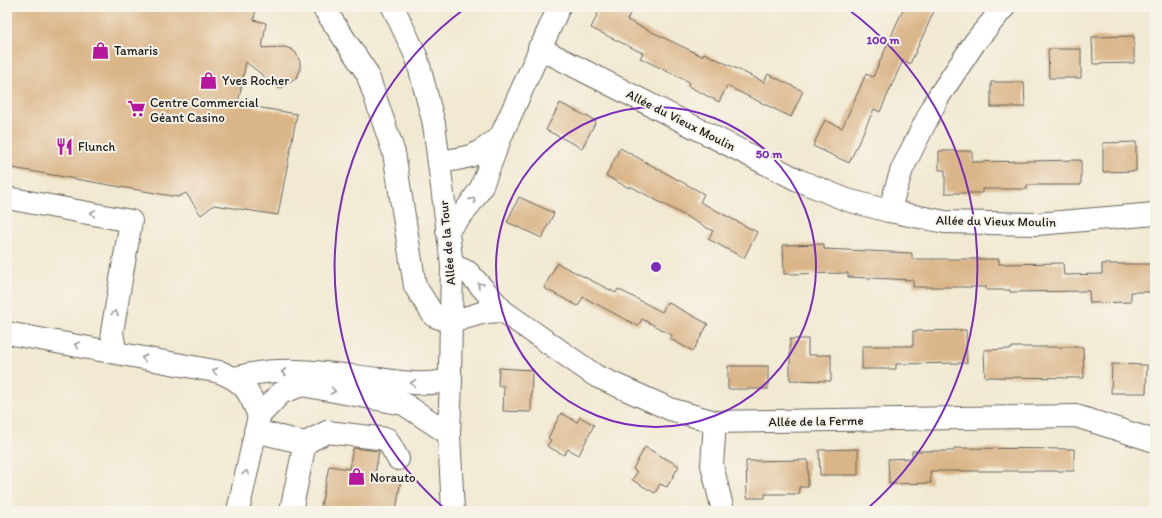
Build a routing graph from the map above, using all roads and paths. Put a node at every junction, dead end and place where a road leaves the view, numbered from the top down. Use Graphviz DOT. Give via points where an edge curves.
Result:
graph roads {
  1 [pos="323,7"];
  2 [pos="393,7"];
  3 [pos="559,7"];
  4 [pos="1004,7"];
  5 [pos="539,48"];
  6 [pos="501,136"];
  7 [pos="439,162"];
  8 [pos="7,198"];
  9 [pos="889,211"];
  10 [pos="1155,214"];
  11 [pos="447,230"];
  12 [pos="452,265"];
  13 [pos="503,311"];
  14 [pos="451,322"];
  15 [pos="7,333"];
  16 [pos="115,351"];
  17 [pos="235,378"];
  18 [pos="451,379"];
  19 [pos="715,422"];
  20 [pos="257,423"];
  21 [pos="449,434"];
  22 [pos="1155,441"];
  23 [pos="305,442"];
  24 [pos="398,459"];
  25 [pos="238,511"];
  26 [pos="291,511"];
  27 [pos="453,511"];
  28 [pos="723,511"];
  1 -- 14 [label="street" via="367,73 394,154 415,286 434,316"];
  2 -- 7 [label="street, Allée de la Tour" via="417,58 434,124"];
  3 -- 5 [label="street"];
  4 -- 9 [label="street" via="974,42 937,99 902,169"];
  5 -- 6 [label="street"];
  5 -- 9 [label="street, Allée du Vieux Moulin" via="798,180 847,200"];
  6 -- 7 [label="street" via="482,152 468,158"];
  11 -- 6 [label="street, one-way" via="466,210 481,188"];
  7 -- 11 [label="street, Allée de la Tour"];
  16 -- 8 [label="street, one-way" via="112,332 131,221"];
  9 -- 10 [label="street, Allée du Vieux Moulin" via="945,222 1037,224"];
  11 -- 12 [label="street, Allée de la Tour"];
  13 -- 12 [label="street, Allée de la Ferme, one-way" via="468,272"];
  12 -- 14 [label="street, Allée de la Tour"];
  13 -- 14 [label="street" via="485,312"];
  13 -- 19 [label="street, Allée de la Ferme" via="596,376 670,410"];
  14 -- 18 [label="street, Allée de la Tour"];
  16 -- 15 [label="street, one-way"];
  17 -- 16 [label="street, one-way" via="220,372"];
  18 -- 17 [label="street, one-way" via="438,384 418,384 302,372 254,372"];
  17 -- 20 [label="street" via="250,393"];
  18 -- 21 [label="street, Allée de la Tour"];
  19 -- 22 [label="street, Allée de la Ferme" via="1076,416"];
  19 -- 28 [label="street" via="712,465"];
  20 -- 21 [label="street, one-way" via="281,393 302,385 404,404"];
  20 -- 23 [label="street"];
  25 -- 20 [label="street, one-way"];
  21 -- 27 [label="street, Allée de la Tour"];
  23 -- 24 [label="street" via="327,432 387,439"];
  23 -- 26 [label="street"];
}
